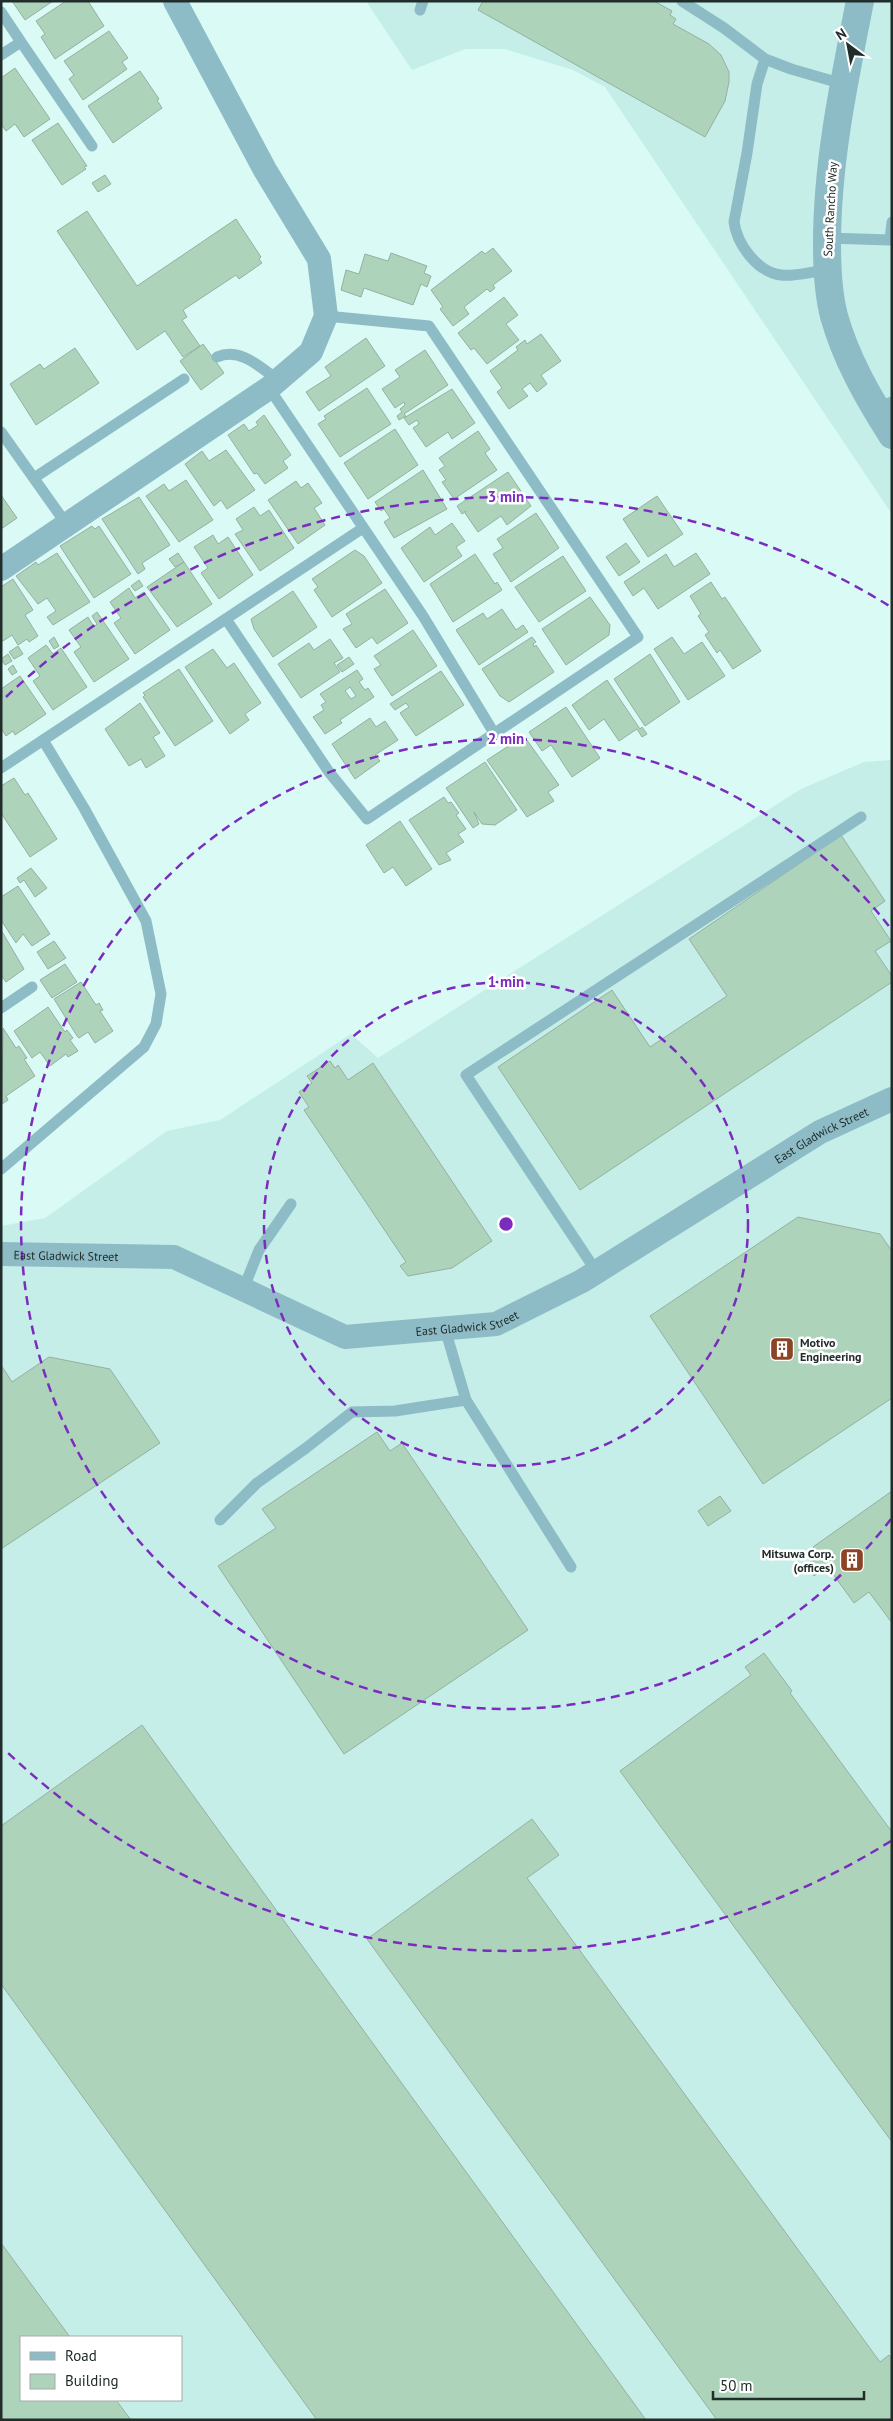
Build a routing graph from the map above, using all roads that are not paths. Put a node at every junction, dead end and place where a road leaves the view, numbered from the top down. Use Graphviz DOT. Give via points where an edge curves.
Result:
graph roads {
  1 [pos="175,1"];
  2 [pos="682,1"];
  3 [pos="860,1"];
  4 [pos="1,12"];
  5 [pos="22,42"];
  6 [pos="1,55"];
  7 [pos="765,59"];
  8 [pos="843,84"];
  9 [pos="92,146"];
  10 [pos="892,222"];
  11 [pos="827,238"];
  12 [pos="891,246"];
  13 [pos="828,270"];
  14 [pos="326,316"];
  15 [pos="216,357"];
  16 [pos="184,379"];
  17 [pos="274,384"];
  18 [pos="883,405"];
  19 [pos="1,432"];
  20 [pos="892,434"];
  21 [pos="34,478"];
  22 [pos="67,525"];
  23 [pos="363,528"];
  24 [pos="1,569"];
  25 [pos="226,619"];
  26 [pos="494,733"];
  27 [pos="43,740"];
  28 [pos="1,768"];
  29 [pos="861,816"];
  30 [pos="32,987"];
  31 [pos="1,1008"];
  32 [pos="892,1099"];
  33 [pos="1,1169"];
  34 [pos="291,1204"];
  35 [pos="1,1254"];
  36 [pos="596,1271"];
  37 [pos="243,1290"];
  38 [pos="445,1329"];
  39 [pos="466,1400"];
  40 [pos="220,1520"];
  41 [pos="571,1566"];
  1 -- 14 [label="street" via="265,170 319,259"];
  2 -- 7 [label="lane"];
  3 -- 8 [label="street, South Rancho Way"];
  4 -- 5 [label="lane"];
  5 -- 6 [label="lane"];
  5 -- 9 [label="lane"];
  7 -- 8 [label="lane"];
  7 -- 13 [label="lane" via="757,84 734,222 736,234 753,260 766,270 781,275"];
  8 -- 11 [label="street, South Rancho Way" via="834,140"];
  10 -- 12 [label="lane"];
  11 -- 12 [label="lane"];
  11 -- 13 [label="street, South Rancho Way"];
  13 -- 18 [label="street, South Rancho Way" via="834,315 852,366"];
  14 -- 17 [label="street" via="311,352"];
  14 -- 26 [label="lane" via="429,326 638,636"];
  15 -- 17 [label="lane" via="226,353 246,358"];
  16 -- 21 [label="lane"];
  17 -- 22 [label="street"];
  17 -- 23 [label="lane"];
  18 -- 20 [label="street, South Rancho Way"];
  19 -- 21 [label="lane"];
  21 -- 22 [label="lane"];
  22 -- 24 [label="street"];
  23 -- 25 [label="lane"];
  23 -- 26 [label="lane" via="423,616"];
  25 -- 26 [label="lane" via="330,772 367,819"];
  25 -- 27 [label="lane"];
  27 -- 28 [label="lane"];
  27 -- 33 [label="lane" via="146,921 161,994 156,1024 144,1047"];
  29 -- 36 [label="lane" via="466,1075"];
  30 -- 31 [label="lane"];
  32 -- 36 [label="street, East Gladwick Street" via="820,1132"];
  34 -- 37 [label="lane" via="259,1250"];
  35 -- 37 [label="street, East Gladwick Street" via="174,1257"];
  36 -- 38 [label="street, East Gladwick Street" via="496,1324"];
  37 -- 38 [label="street, East Gladwick Street" via="345,1337"];
  38 -- 39 [label="lane"];
  39 -- 40 [label="lane" via="395,1411 352,1412 257,1482"];
  39 -- 41 [label="lane"];
}
